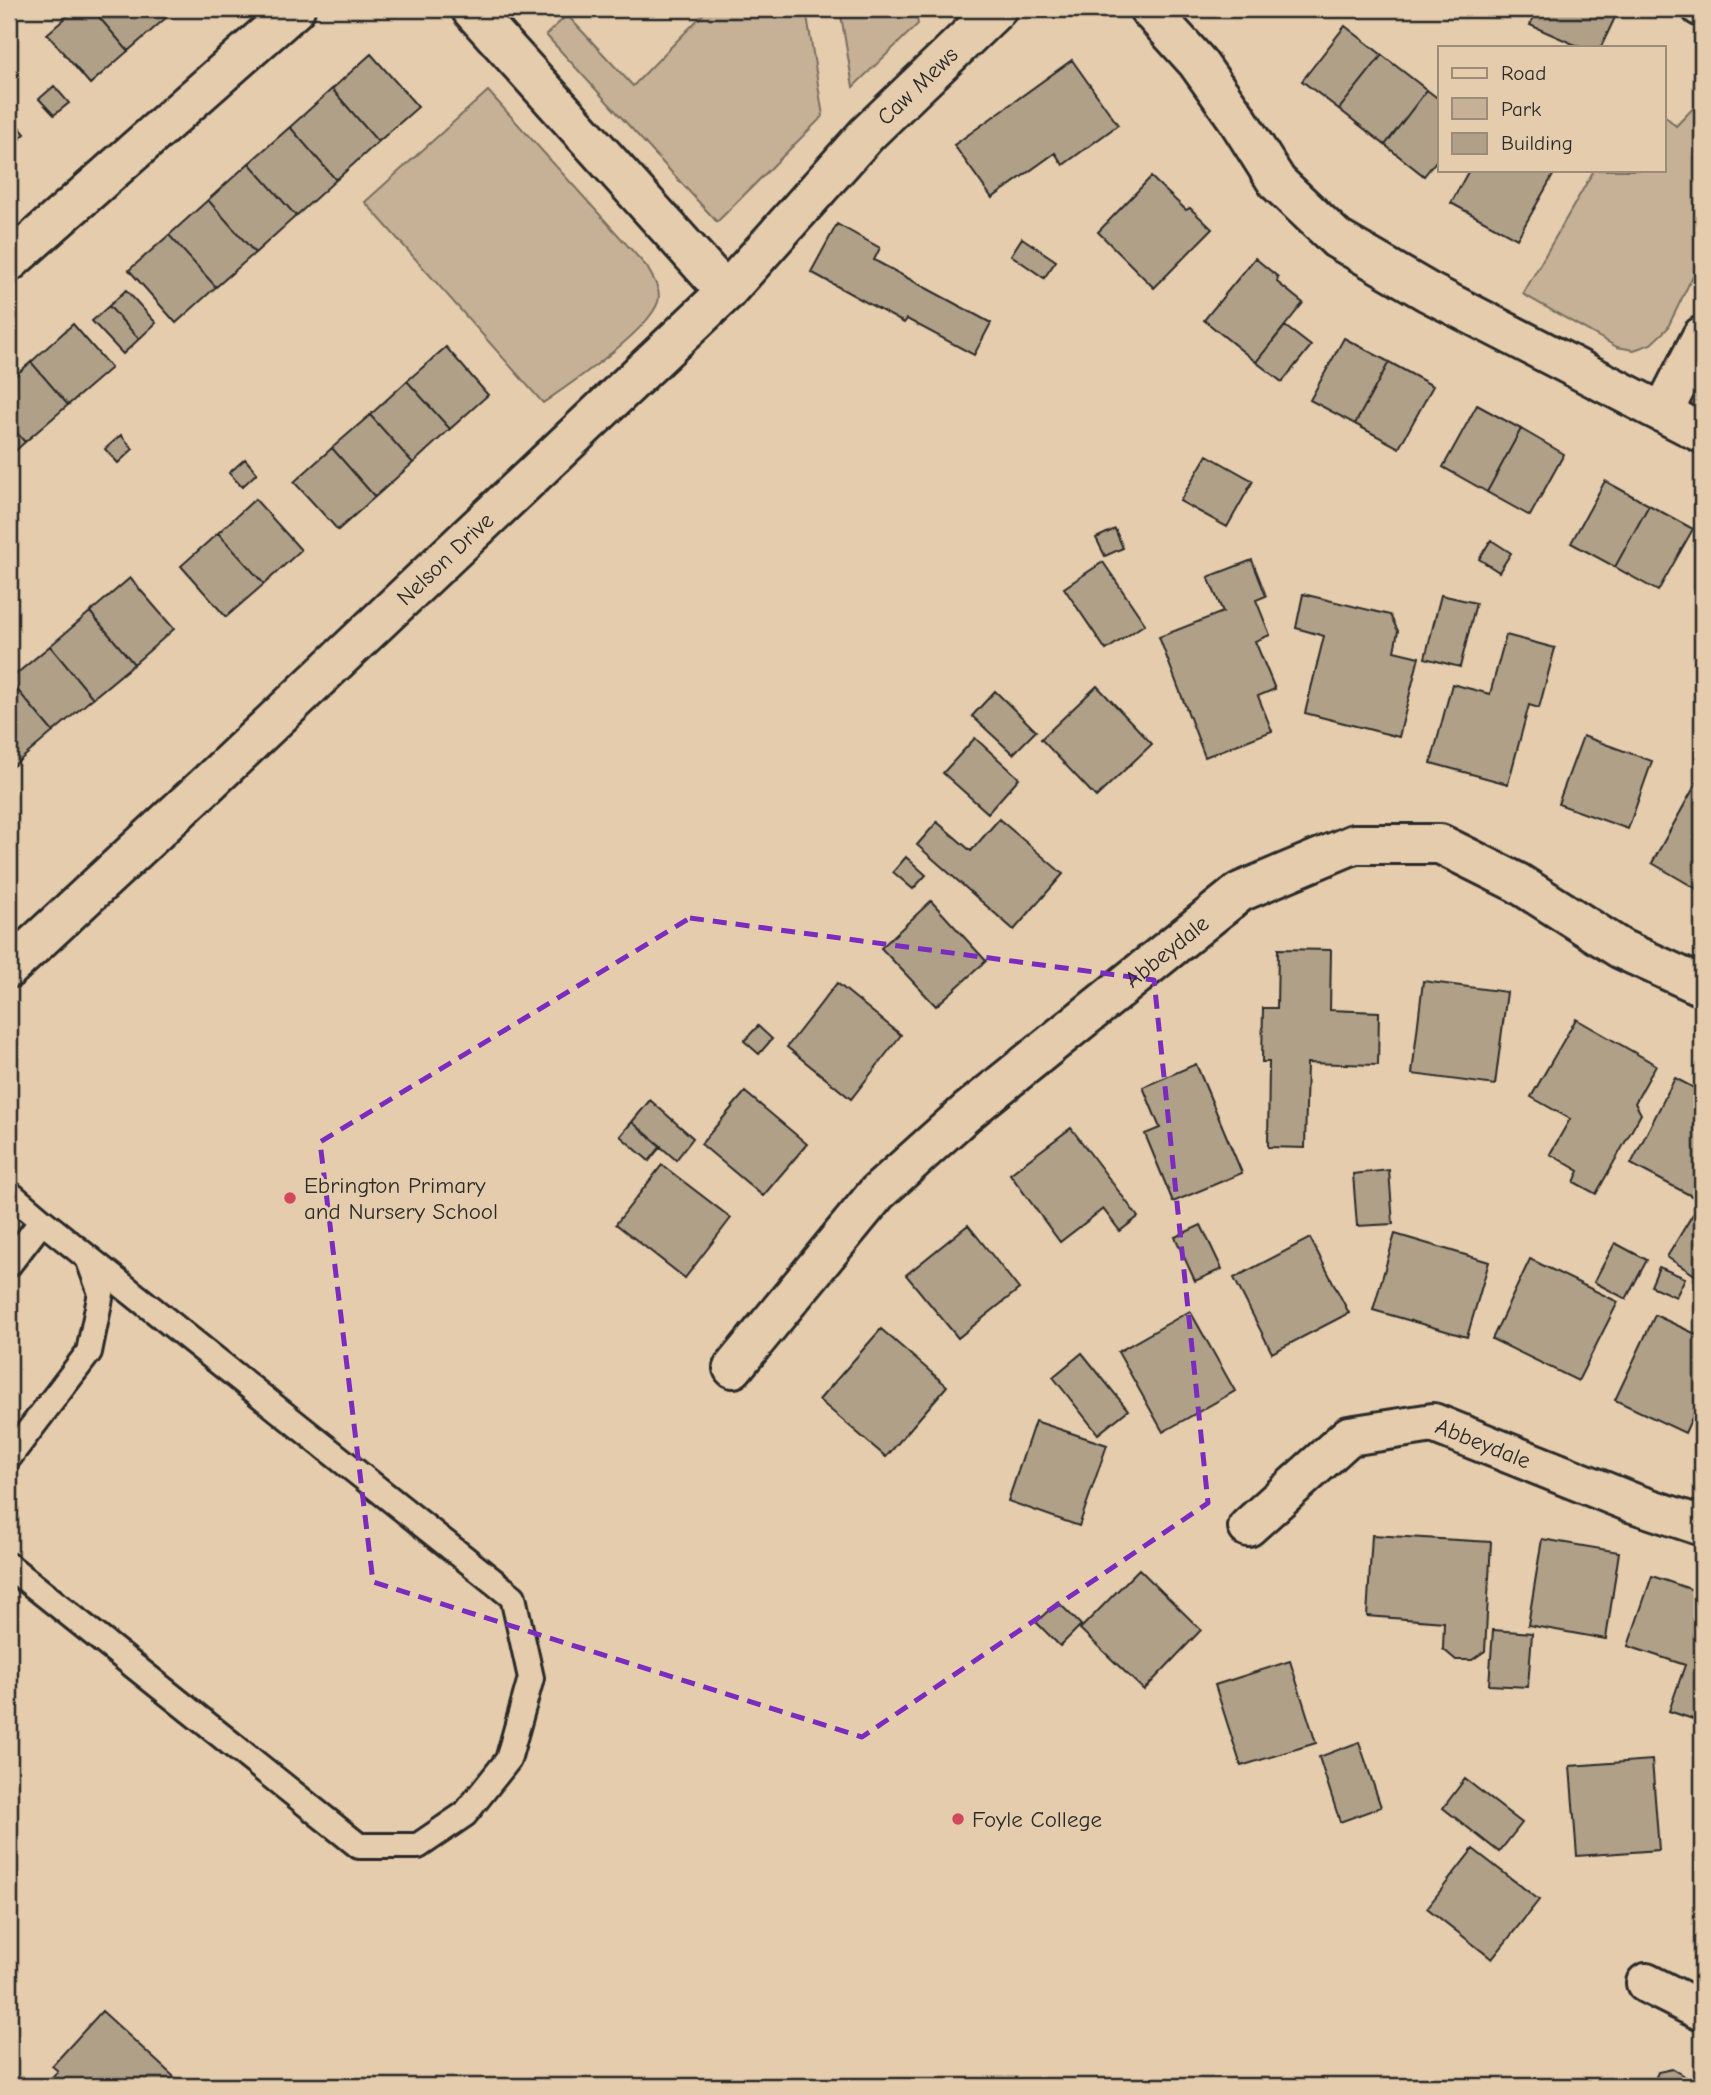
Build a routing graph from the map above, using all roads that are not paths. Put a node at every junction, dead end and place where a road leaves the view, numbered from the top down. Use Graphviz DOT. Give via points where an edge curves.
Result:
graph roads {
  1 [pos="295,9"];
  2 [pos="471,9"];
  3 [pos="1149,9"];
  4 [pos="989,11"];
  5 [pos="867,134"];
  6 [pos="9,262"];
  7 [pos="726,292"];
  8 [pos="1702,336"];
  9 [pos="1663,412"];
  10 [pos="1702,433"];
  11 [pos="9,968"];
  12 [pos="1702,986"];
  13 [pos="9,1193"];
  14 [pos="42,1221"];
  15 [pos="88,1257"];
  16 [pos="9,1264"];
  17 [pos="733,1368"];
  18 [pos="9,1457"];
  19 [pos="1702,1526"];
  20 [pos="1248,1527"];
  21 [pos="9,1566"];
  22 [pos="1646,1983"];
  23 [pos="1702,2011"];
  1 -- 6 [label="street"];
  2 -- 7 [label="street"];
  3 -- 9 [label="street" via="1197,62 1277,182 1337,239 1428,292"];
  4 -- 5 [label="street, Caw Mews"];
  5 -- 7 [label="street, Nelson Drive"];
  7 -- 11 [label="street, Nelson Drive"];
  8 -- 9 [label="street"];
  9 -- 10 [label="street"];
  12 -- 17 [label="street, Abbeydale" via="1621,949 1518,883 1440,844 1354,844 1240,892 967,1112 877,1193"];
  13 -- 14 [label="lane"];
  14 -- 15 [label="lane"];
  14 -- 16 [label="lane"];
  15 -- 18 [label="lane" via="101,1293 89,1352"];
  15 -- 21 [label="lane" via="513,1597 531,1678 508,1760 465,1814 418,1846 359,1846"];
  19 -- 20 [label="street, Abbeydale" via="1433,1423 1349,1436"];
  22 -- 23 [label="street"];
}
